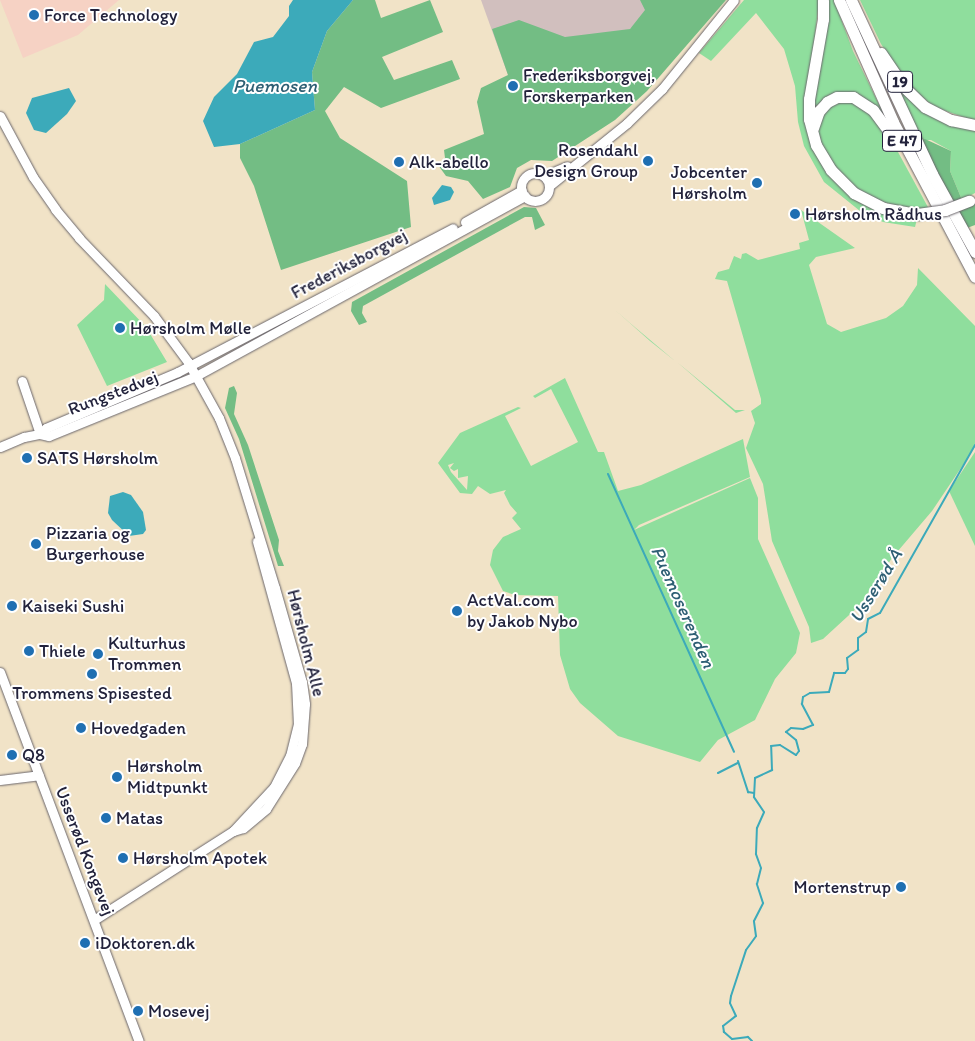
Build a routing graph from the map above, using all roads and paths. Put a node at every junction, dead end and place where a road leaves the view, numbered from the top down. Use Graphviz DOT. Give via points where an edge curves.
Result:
graph roads {
  1 [pos="734,0"];
  2 [pos="823,0"];
  3 [pos="839,0"];
  4 [pos="852,3"];
  5 [pos="0,116"];
  6 [pos="975,125"];
  7 [pos="813,132"];
  8 [pos="587,154"];
  9 [pos="919,175"];
  10 [pos="544,176"];
  11 [pos="550,186"];
  12 [pos="523,193"];
  13 [pos="972,200"];
  14 [pos="975,252"];
  15 [pos="975,276"];
  16 [pos="283,318"];
  17 [pos="191,366"];
  18 [pos="196,376"];
  19 [pos="22,381"];
  20 [pos="88,420"];
  21 [pos="40,434"];
  22 [pos="0,448"];
  23 [pos="0,672"];
  24 [pos="39,775"];
  25 [pos="0,780"];
  26 [pos="94,920"];
  27 [pos="139,1041"];
  1 -- 8 [label="main road" via="662,89 627,123"];
  2 -- 7 [label="highway" via="823,19 809,99"];
  3 -- 9 [label="highway, E 47"];
  4 -- 6 [label="highway, 19" via="894,75 913,97 937,114"];
  4 -- 14 [label="highway, E 47" via="932,174"];
  5 -- 17 [label="main road, Hørsholm Alle" via="55,209 78,238 152,313"];
  7 -- 9 [label="highway" via="814,120 827,102 837,97 862,100 873,110"];
  7 -- 13 [label="highway, bridge" via="830,170 854,193 883,208 917,214 946,210"];
  8 -- 10 [label="main road"];
  8 -- 11 [label="main road"];
  9 -- 15 [label="highway, E 47"];
  10 -- 11 [label="main road"];
  10 -- 12 [label="main road" via="530,174 523,181"];
  11 -- 12 [label="main road" via="542,199 534,201"];
  12 -- 16 [label="main road, Frederiksborgvej"];
  12 -- 18 [label="main road, Frederiksborgvej"];
  16 -- 17 [label="main road, Frederiksborgvej"];
  16 -- 18 [label="main road" via="264,333 206,365"];
  17 -- 18 [label="main road, Hørsholm Alle"];
  17 -- 20 [label="main road" via="174,382"];
  17 -- 21 [label="main road, Rungstedvej" via="118,400 46,428"];
  18 -- 20 [label="main road, Rungstedvej"];
  18 -- 26 [label="main road, Hørsholm Alle" via="235,458 302,682 305,724 296,764 278,795 254,821 232,831"];
  19 -- 21 [label="main road"];
  20 -- 21 [label="main road, Rungstedvej" via="49,436"];
  21 -- 22 [label="main road, Rungstedvej"];
  23 -- 24 [label="main road, Usserød Kongevej"];
  24 -- 25 [label="main road"];
  24 -- 26 [label="main road, Usserød Kongevej"];
  26 -- 27 [label="main road, Usserød Kongevej"];
}
